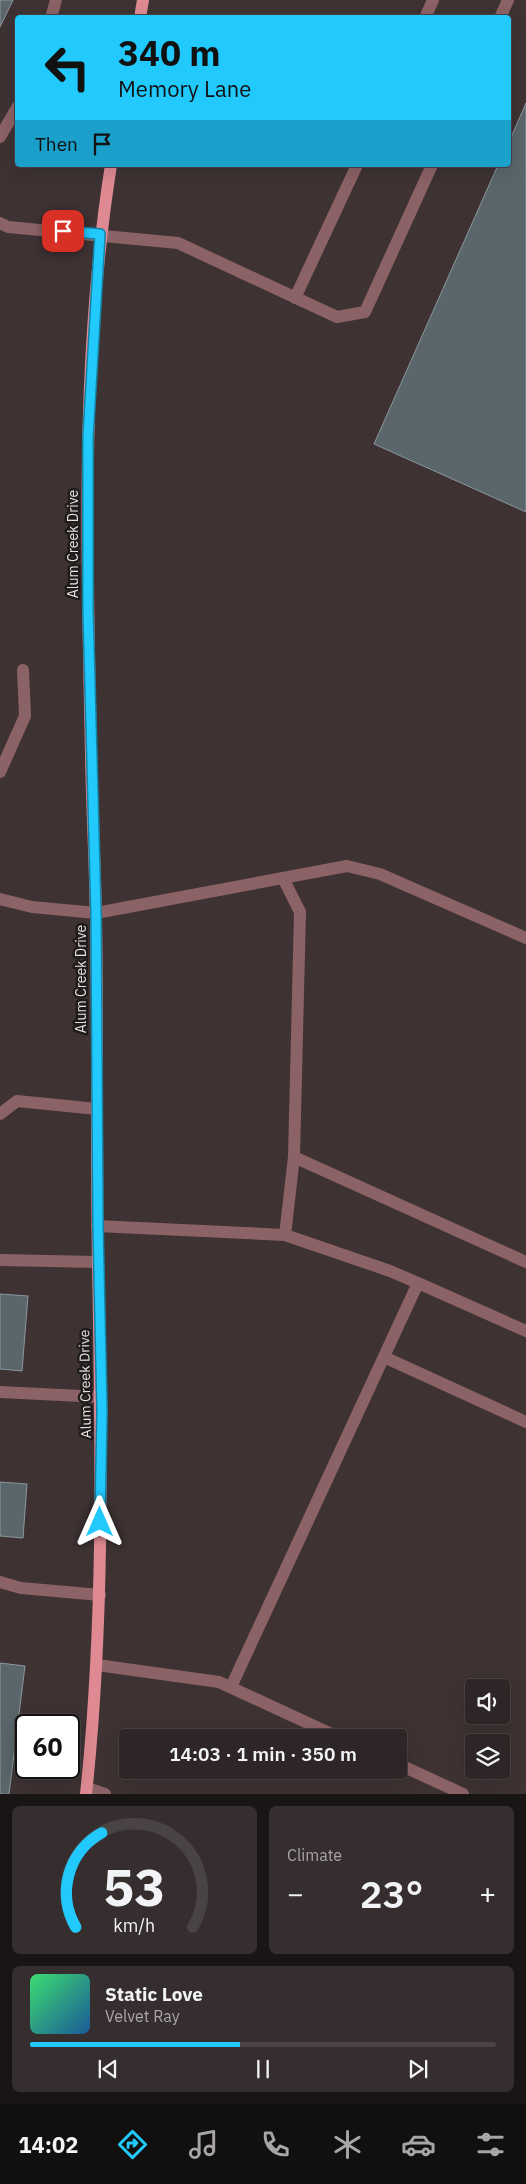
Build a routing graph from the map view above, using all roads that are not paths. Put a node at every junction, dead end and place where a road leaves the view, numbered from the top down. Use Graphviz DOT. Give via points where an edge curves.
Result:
graph roads {
  1 [pos="56,0"];
  2 [pos="143,0"];
  3 [pos="433,0"];
  4 [pos="508,0"];
  5 [pos="52,15"];
  6 [pos="140,15"];
  7 [pos="426,15"];
  8 [pos="501,15"];
  9 [pos="15,111"];
  10 [pos="0,137"];
  11 [pos="111,167"];
  12 [pos="356,167"];
  13 [pos="431,167"];
  14 [pos="0,223"];
  15 [pos="100,234"];
  16 [pos="295,298"];
  17 [pos="23,670"];
  18 [pos="0,772"];
  19 [pos="283,878"];
  20 [pos="0,899"];
  21 [pos="96,913"];
  22 [pos="526,938"];
  23 [pos="97,1109"];
  24 [pos="0,1114"];
  25 [pos="294,1158"];
  26 [pos="98,1226"];
  27 [pos="285,1235"];
  28 [pos="0,1260"];
  29 [pos="98,1262"];
  30 [pos="526,1262"];
  31 [pos="418,1283"];
  32 [pos="526,1331"];
  33 [pos="384,1357"];
  34 [pos="0,1392"];
  35 [pos="101,1397"];
  36 [pos="526,1422"];
  37 [pos="0,1582"];
  38 [pos="100,1595"];
  39 [pos="97,1665"];
  40 [pos="231,1687"];
  41 [pos="321,1729"];
  42 [pos="407,1768"];
  43 [pos="87,1791"];
  44 [pos="105,1794"];
  45 [pos="463,1794"];
  1 -- 5 [label="street"];
  2 -- 6 [label="main road"];
  3 -- 7 [label="street"];
  4 -- 8 [label="street"];
  9 -- 10 [label="street"];
  11 -- 15 [label="main road, Alum Creek Drive"];
  12 -- 16 [label="street"];
  13 -- 16 [label="street" via="365,312 337,317"];
  14 -- 15 [label="street" via="8,227"];
  15 -- 16 [label="street" via="178,243"];
  15 -- 21 [label="main road, Alum Creek Drive" via="88,418 88,610"];
  17 -- 18 [label="street" via="25,716"];
  19 -- 21 [label="street"];
  19 -- 22 [label="street" via="346,866 380,874"];
  19 -- 25 [label="street" via="300,912"];
  20 -- 21 [label="street" via="32,907"];
  21 -- 23 [label="main road, Alum Creek Drive"];
  23 -- 24 [label="street" via="18,1101"];
  23 -- 26 [label="main road, Alum Creek Drive"];
  25 -- 27 [label="street"];
  25 -- 30 [label="street"];
  26 -- 27 [label="street"];
  26 -- 29 [label="main road, Alum Creek Drive"];
  27 -- 31 [label="street"];
  28 -- 29 [label="street"];
  29 -- 35 [label="main road, Alum Creek Drive"];
  31 -- 32 [label="street"];
  31 -- 33 [label="street"];
  33 -- 36 [label="street"];
  33 -- 40 [label="street"];
  34 -- 35 [label="street"];
  35 -- 38 [label="main road, Alum Creek Drive"];
  37 -- 38 [label="street" via="21,1588"];
  38 -- 39 [label="main road, Alum Creek Drive"];
  39 -- 40 [label="street" via="219,1682"];
  39 -- 43 [label="main road, Alum Creek Drive"];
  40 -- 41 [label="street"];
  42 -- 45 [label="street"];
  43 -- 44 [label="street"];
}
